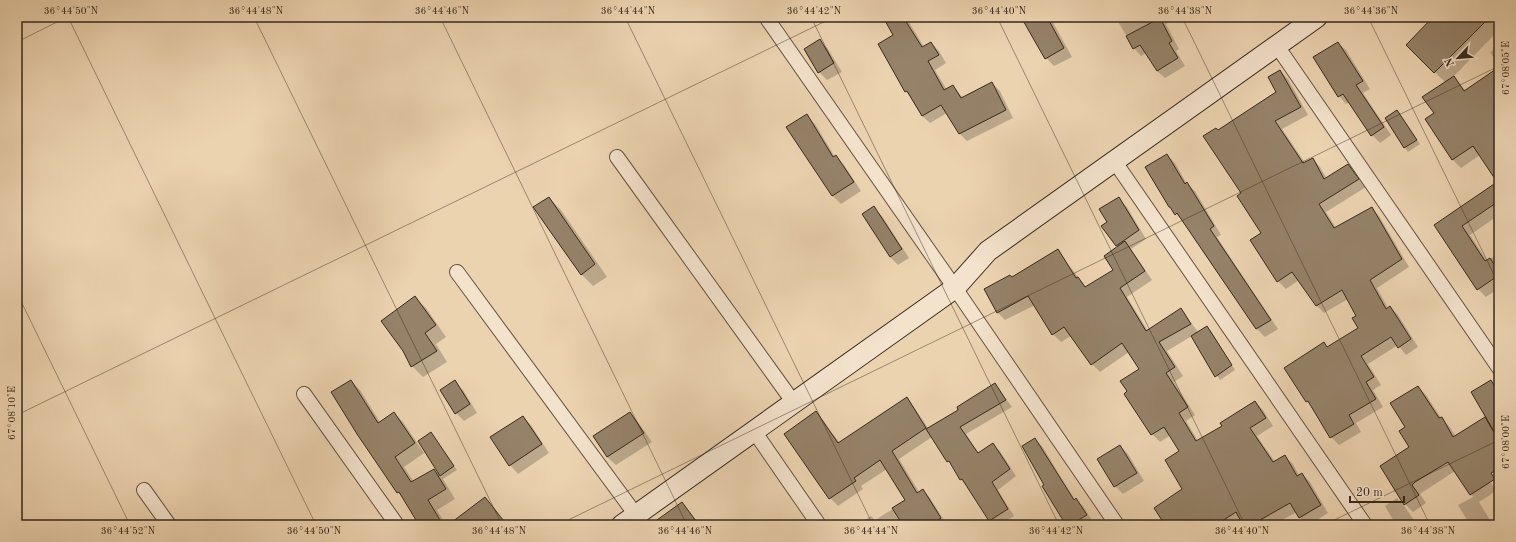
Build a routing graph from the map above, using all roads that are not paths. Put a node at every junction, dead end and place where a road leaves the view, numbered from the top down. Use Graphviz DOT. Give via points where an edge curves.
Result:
graph roads {
  1 [pos="766,17"];
  2 [pos="1317,17"];
  3 [pos="1277,46"];
  4 [pos="618,157"];
  5 [pos="1115,162"];
  6 [pos="456,272"];
  7 [pos="955,288"];
  8 [pos="1499,368"];
  9 [pos="304,394"];
  10 [pos="794,403"];
  11 [pos="754,431"];
  12 [pos="144,490"];
  13 [pos="629,520"];
  14 [pos="168,525"];
  15 [pos="397,525"];
  16 [pos="819,525"];
  17 [pos="1117,525"];
  18 [pos="1365,525"];
  1 -- 7 [label="street"];
  2 -- 3 [label="street"];
  3 -- 5 [label="street"];
  3 -- 8 [label="street"];
  4 -- 10 [label="street"];
  5 -- 7 [label="street" via="988,251"];
  5 -- 18 [label="street"];
  6 -- 13 [label="street"];
  7 -- 10 [label="street"];
  7 -- 17 [label="street"];
  9 -- 15 [label="street"];
  10 -- 11 [label="street"];
  11 -- 13 [label="street"];
  11 -- 16 [label="street"];
  12 -- 14 [label="street"];
}
